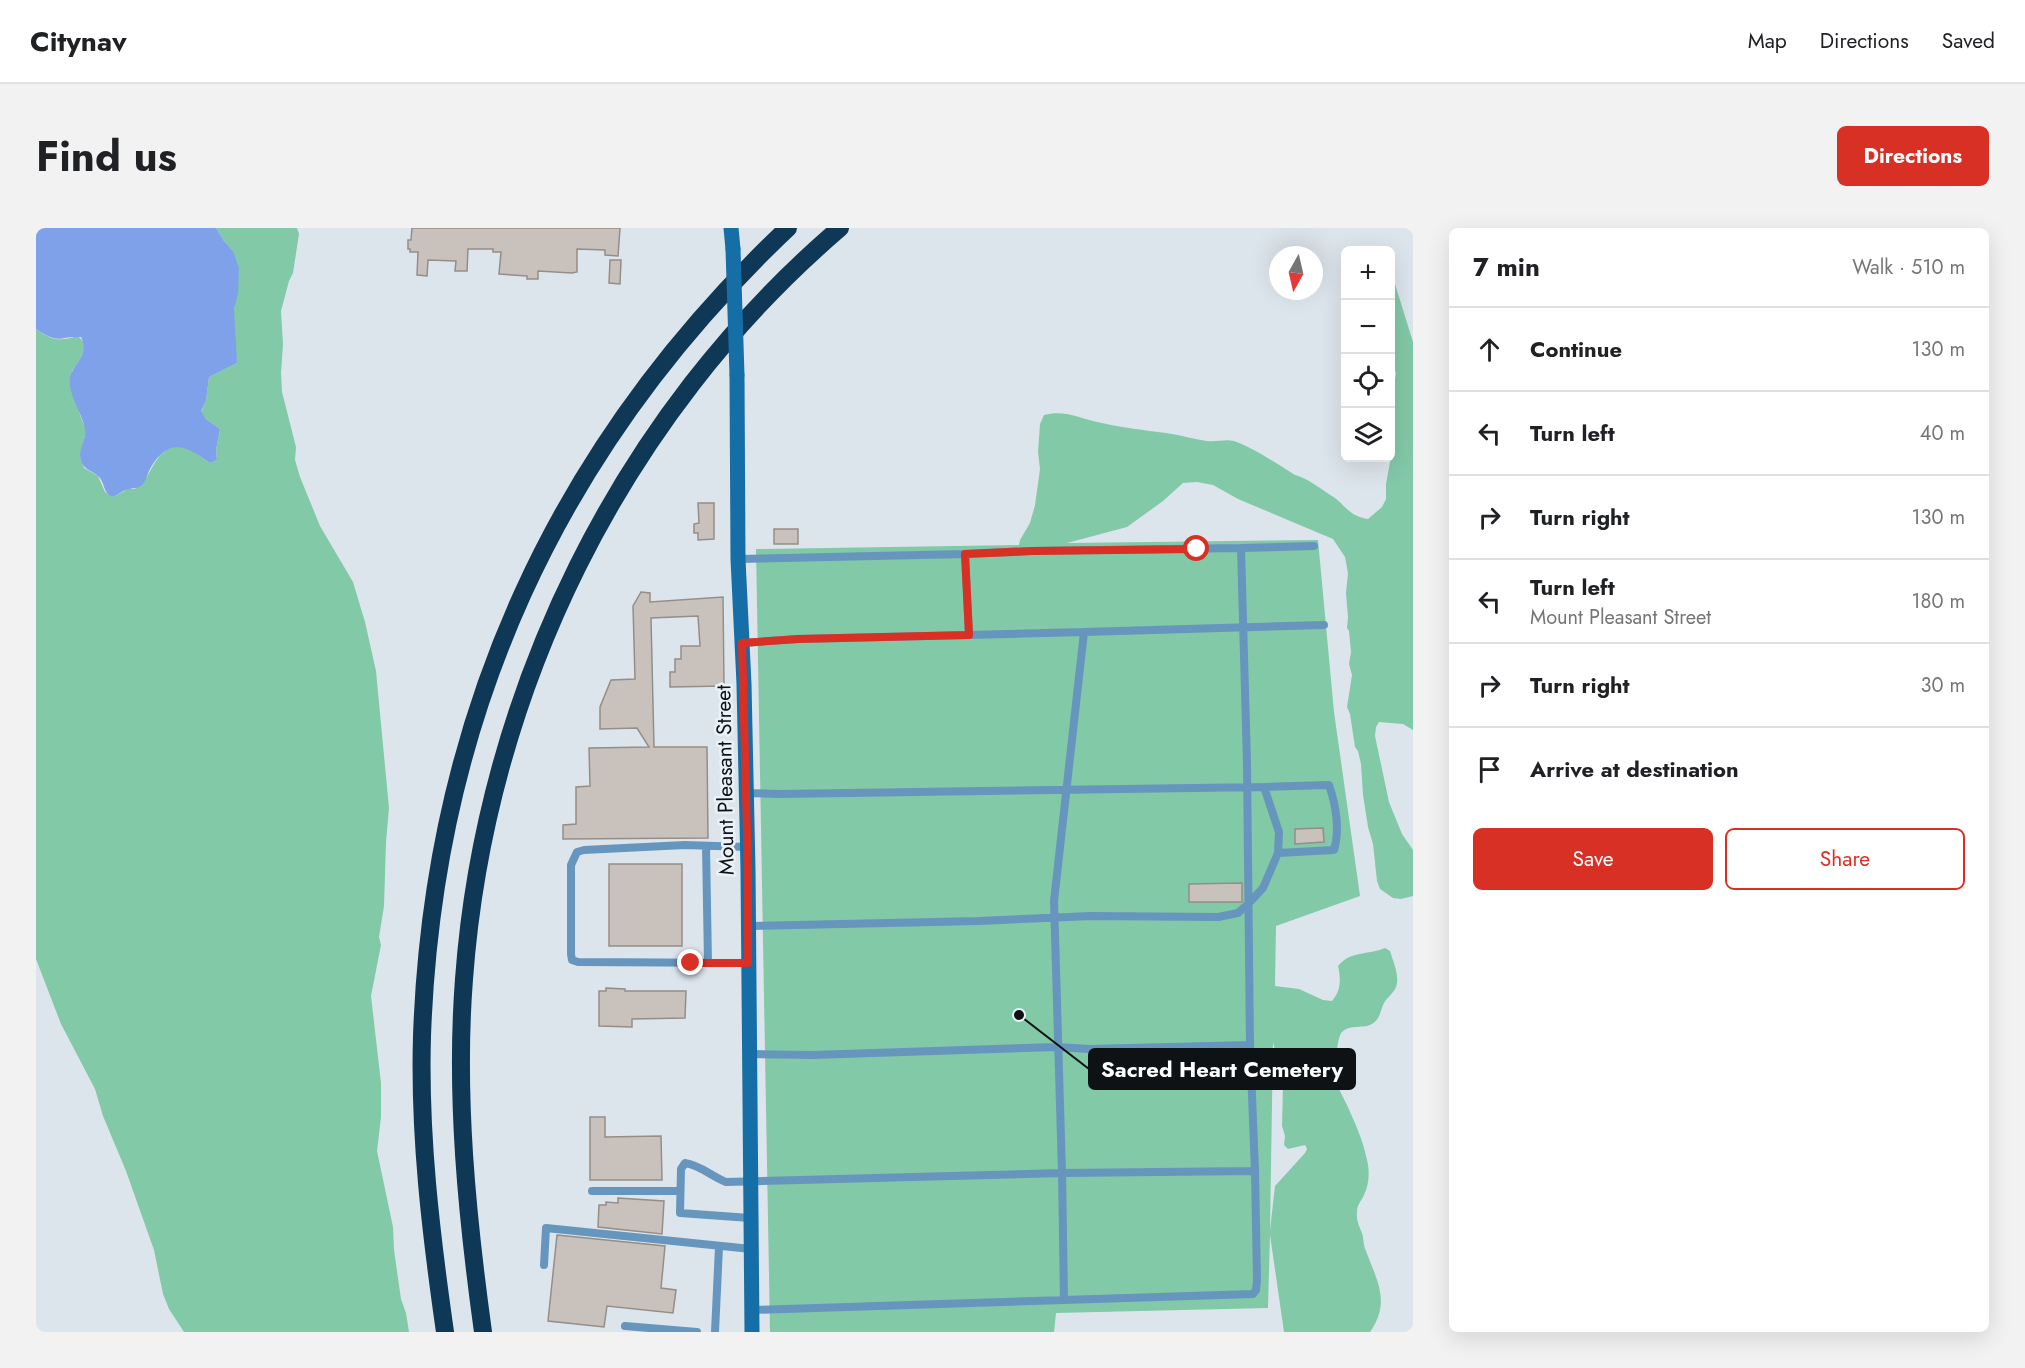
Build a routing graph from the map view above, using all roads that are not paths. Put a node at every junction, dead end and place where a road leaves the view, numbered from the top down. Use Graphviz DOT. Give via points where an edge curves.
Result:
graph roads {
  1 [pos="731,228"];
  2 [pos="788,228"];
  3 [pos="840,228"];
  4 [pos="1314,546"];
  5 [pos="1241,548"];
  6 [pos="965,554"];
  7 [pos="738,559"];
  8 [pos="1324,625"];
  9 [pos="1244,626"];
  10 [pos="1084,632"];
  11 [pos="969,635"];
  12 [pos="742,643"];
  13 [pos="1263,787"];
  14 [pos="1246,788"];
  15 [pos="1067,790"];
  16 [pos="745,793"];
  17 [pos="706,846"];
  18 [pos="747,847"];
  19 [pos="1278,853"];
  20 [pos="1248,904"];
  21 [pos="1054,919"];
  22 [pos="748,926"];
  23 [pos="708,963"];
  24 [pos="748,963"];
  25 [pos="1250,1045"];
  26 [pos="1057,1047"];
  27 [pos="749,1054"];
  28 [pos="1255,1171"];
  29 [pos="1062,1173"];
  30 [pos="750,1180"];
  31 [pos="592,1191"];
  32 [pos="680,1191"];
  33 [pos="750,1218"];
  34 [pos="718,1247"];
  35 [pos="751,1249"];
  36 [pos="544,1266"];
  37 [pos="1064,1300"];
  38 [pos="752,1310"];
  39 [pos="625,1326"];
  40 [pos="445,1332"];
  41 [pos="483,1332"];
  42 [pos="697,1332"];
  43 [pos="715,1332"];
  44 [pos="752,1332"];
  1 -- 7 [label="main road, Mount Pleasant Street, bridge"];
  2 -- 40 [label="highway" via="687,334 595,459 514,610 469,737 437,879 422,1038 428,1192"];
  3 -- 41 [label="highway" via="744,324 694,383 645,451 604,515 570,580 518,709 482,840 463,982 464,1141"];
  4 -- 5 [label="lane"];
  5 -- 6 [label="lane"];
  5 -- 9 [label="lane"];
  6 -- 7 [label="lane"];
  6 -- 11 [label="lane"];
  7 -- 12 [label="main road, Mount Pleasant Street"];
  8 -- 9 [label="lane"];
  9 -- 10 [label="lane"];
  9 -- 14 [label="lane"];
  10 -- 11 [label="lane"];
  10 -- 15 [label="lane"];
  11 -- 12 [label="lane"];
  12 -- 16 [label="main road, Mount Pleasant Street"];
  13 -- 14 [label="lane"];
  13 -- 19 [label="lane" via="1279,832"];
  13 -- 19 [label="lane" via="1329,785 1332,792 1337,840 1334,850"];
  14 -- 15 [label="lane"];
  14 -- 20 [label="lane"];
  15 -- 16 [label="lane"];
  15 -- 21 [label="lane"];
  16 -- 18 [label="main road, Mount Pleasant Street"];
  17 -- 18 [label="lane"];
  17 -- 23 [label="lane"];
  17 -- 23 [label="lane" via="577,852 571,865 571,954 572,960 578,962"];
  18 -- 22 [label="main road, Mount Pleasant Street"];
  19 -- 20 [label="lane" via="1263,888"];
  20 -- 21 [label="lane" via="1238,913 1218,917"];
  20 -- 25 [label="lane"];
  21 -- 22 [label="lane"];
  21 -- 26 [label="lane"];
  22 -- 24 [label="main road, Mount Pleasant Street"];
  23 -- 24 [label="lane"];
  24 -- 27 [label="main road, Mount Pleasant Street"];
  25 -- 26 [label="lane"];
  25 -- 28 [label="lane"];
  26 -- 27 [label="lane"];
  26 -- 29 [label="lane"];
  27 -- 30 [label="main road, Mount Pleasant Street"];
  28 -- 29 [label="lane"];
  28 -- 37 [label="lane" via="1257,1280 1253,1294"];
  29 -- 30 [label="lane"];
  29 -- 37 [label="lane"];
  30 -- 32 [label="lane" via="726,1182 685,1163"];
  30 -- 33 [label="main road, Mount Pleasant Street"];
  31 -- 32 [label="lane"];
  32 -- 33 [label="lane" via="680,1210 684,1214"];
  33 -- 35 [label="main road, Mount Pleasant Street"];
  34 -- 35 [label="lane"];
  34 -- 36 [label="lane" via="546,1228"];
  34 -- 43 [label="lane"];
  35 -- 38 [label="main road, Mount Pleasant Street"];
  37 -- 38 [label="lane"];
  38 -- 44 [label="main road, Mount Pleasant Street"];
  39 -- 42 [label="lane"];
}
